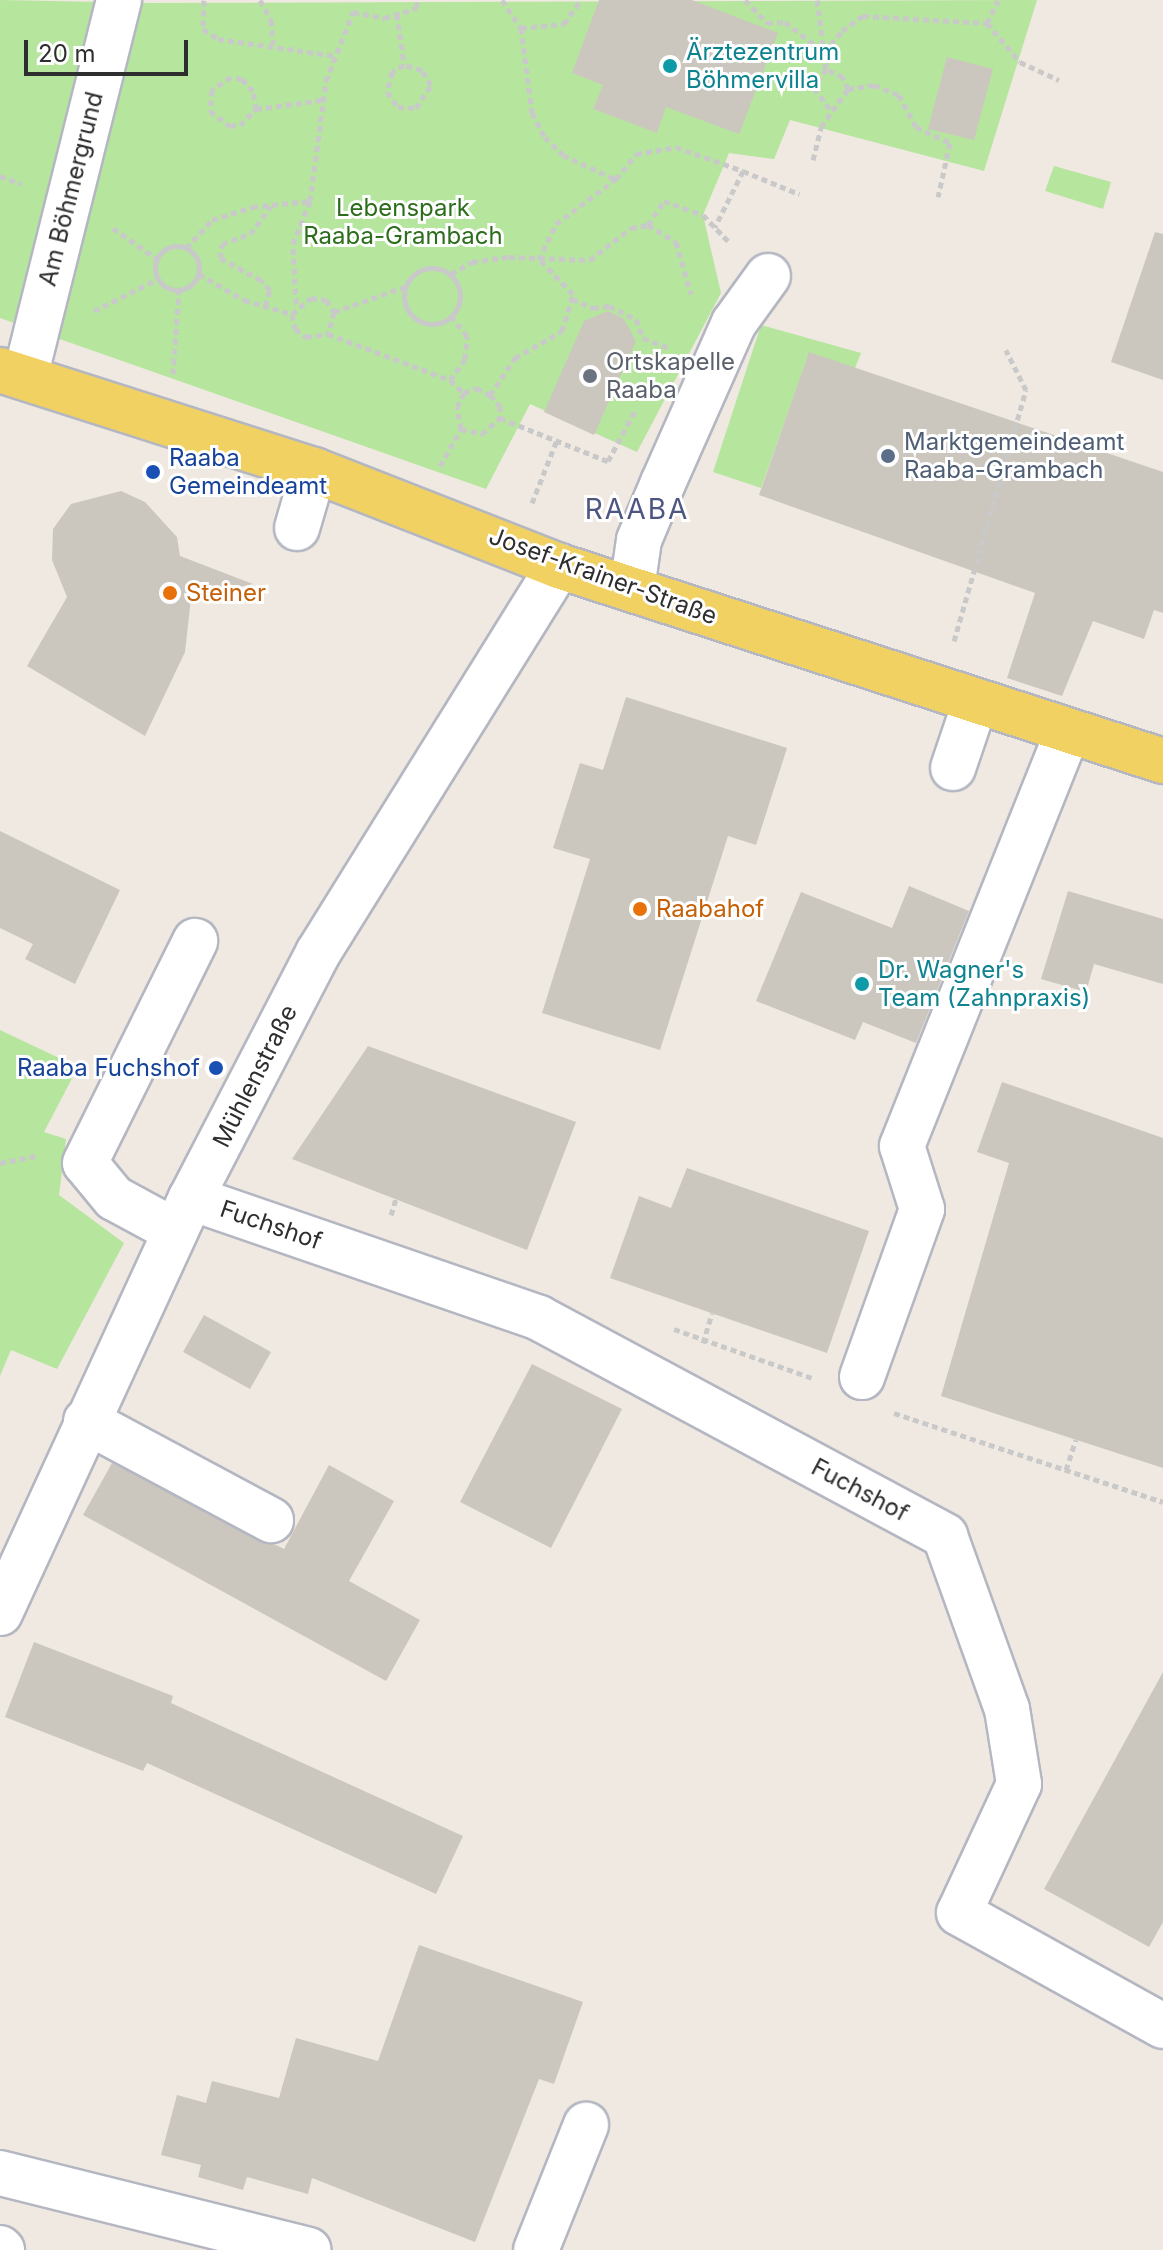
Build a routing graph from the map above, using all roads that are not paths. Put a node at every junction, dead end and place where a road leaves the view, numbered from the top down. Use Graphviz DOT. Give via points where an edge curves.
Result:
graph roads {
  1 [pos="119,0"];
  2 [pos="768,276"];
  3 [pos="13,374"];
  4 [pos="314,470"];
  5 [pos="297,528"];
  6 [pos="559,566"];
  7 [pos="632,589"];
  8 [pos="956,698"];
  9 [pos="1068,732"];
  10 [pos="1163,761"];
  11 [pos="953,768"];
  12 [pos="195,941"];
  13 [pos="183,1214"];
  14 [pos="857,1390"];
  15 [pos="86,1421"];
  16 [pos="271,1520"];
  17 [pos="0,1613"];
  18 [pos="1163,2026"];
  19 [pos="586,2125"];
  20 [pos="0,2173"];
  21 [pos="309,2250"];
  22 [pos="536,2250"];
  1 -- 3 [label="street, Am Böhmergrund"];
  2 -- 7 [label="street" via="734,323 663,483 639,540"];
  3 -- 4 [label="main road, Josef-Krainer-Straße"];
  4 -- 5 [label="street"];
  4 -- 6 [label="main road, Josef-Krainer-Straße"];
  6 -- 7 [label="main road, Josef-Krainer-Straße"];
  6 -- 13 [label="street, Mühlenstraße" via="318,953"];
  7 -- 8 [label="main road, Josef-Krainer-Straße"];
  8 -- 9 [label="main road, Josef-Krainer-Straße"];
  8 -- 11 [label="street"];
  9 -- 10 [label="main road, Josef-Krainer-Straße"];
  9 -- 14 [label="street" via="902,1146 922,1209"];
  12 -- 13 [label="street" via="85,1163 114,1198"];
  13 -- 15 [label="street, Mühlenstraße"];
  13 -- 18 [label="street, Fuchshof" via="539,1318 945,1536 1007,1709 1019,1784 959,1913"];
  15 -- 16 [label="street"];
  15 -- 17 [label="street, Mühlenstraße"];
  19 -- 22 [label="street"];
  20 -- 21 [label="street"];
}
